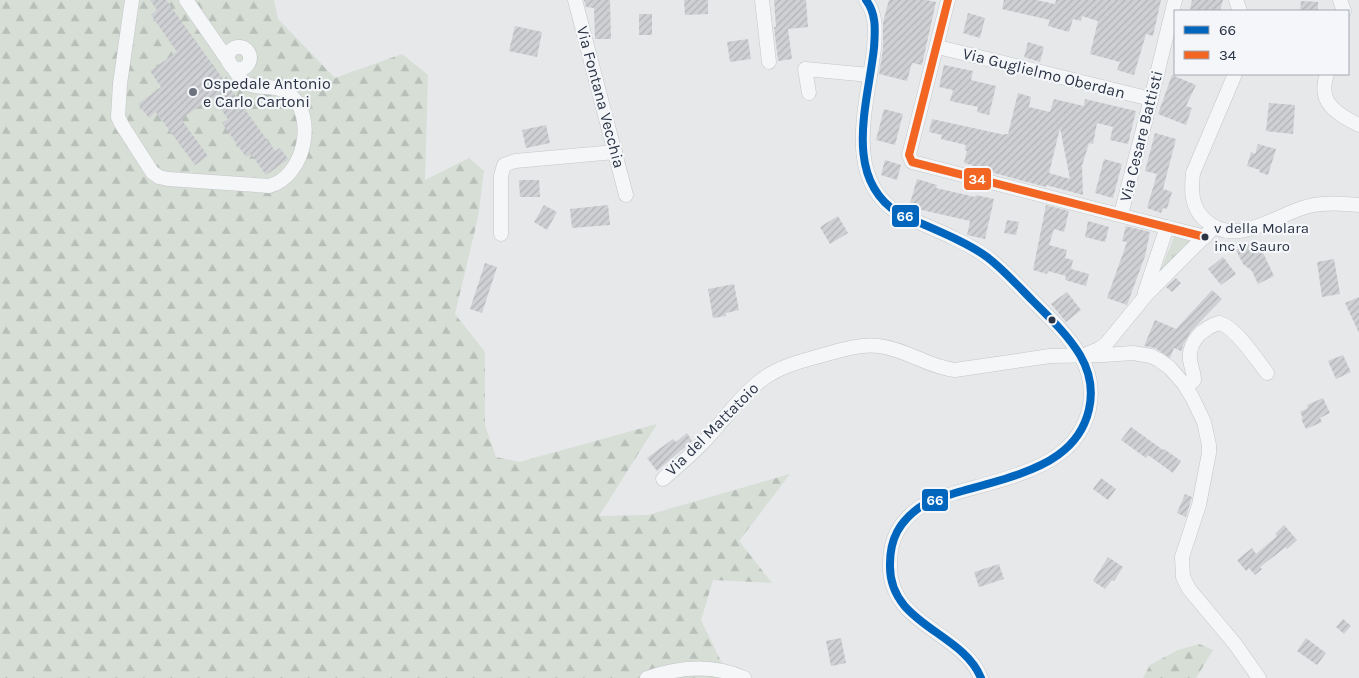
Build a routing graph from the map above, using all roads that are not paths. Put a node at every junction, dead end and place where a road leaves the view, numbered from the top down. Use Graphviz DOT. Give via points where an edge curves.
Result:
graph roads {
  1 [pos="132,0"];
  2 [pos="186,0"];
  3 [pos="575,0"];
  4 [pos="762,0"];
  5 [pos="866,0"];
  6 [pos="948,0"];
  7 [pos="1175,0"];
  8 [pos="938,47"];
  9 [pos="769,62"];
  10 [pos="870,75"];
  11 [pos="1235,75"];
  12 [pos="1327,75"];
  13 [pos="809,93"];
  14 [pos="1151,99"];
  15 [pos="1359,125"];
  16 [pos="615,152"];
  17 [pos="626,195"];
  18 [pos="1359,205"];
  19 [pos="1121,214"];
  20 [pos="1167,226"];
  21 [pos="1209,232"];
  22 [pos="501,234"];
  23 [pos="1142,299"];
  24 [pos="1081,356"];
  25 [pos="1267,373"];
  26 [pos="1184,384"];
  27 [pos="663,479"];
  28 [pos="647,678"];
  29 [pos="744,678"];
  30 [pos="981,678"];
  31 [pos="1259,678"];
  1 -- 2 [label="street" via="118,117 152,172 168,178 278,184 298,163 304,138 300,110 287,92 243,82"];
  3 -- 16 [label="street, Via Fontana Vecchia"];
  4 -- 9 [label="street"];
  5 -- 10 [label="street" via="872,9 876,29"];
  6 -- 8 [label="street"];
  7 -- 14 [label="street, Via Cesare Battisti"];
  8 -- 14 [label="street, Via Guglielmo Oberdan"];
  8 -- 19 [label="street" via="909,155 915,164"];
  10 -- 13 [label="street" via="805,69"];
  10 -- 24 [label="street" via="862,143 865,169 878,195 898,214 986,256 1060,328"];
  11 -- 21 [label="street" via="1192,180 1194,205"];
  12 -- 15 [label="street" via="1324,90 1329,104 1338,114"];
  14 -- 19 [label="street, Via Cesare Battisti"];
  16 -- 17 [label="street, Via Fontana Vecchia"];
  16 -- 22 [label="street" via="516,161 504,165 501,176"];
  18 -- 21 [label="street" via="1310,206 1238,232"];
  19 -- 20 [label="street"];
  20 -- 21 [label="street"];
  20 -- 23 [label="street"];
  21 -- 23 [label="street"];
  23 -- 24 [label="street" via="1102,347"];
  24 -- 26 [label="street, Via del Mattatoio" via="1143,354 1163,362"];
  24 -- 27 [label="street, Via del Mattatoio" via="1035,358 960,370 879,346 850,347 810,358 774,372 758,383 699,447"];
  24 -- 30 [label="street" via="1089,377 1091,404 1086,423 1071,444 1056,457 1033,468 929,502 905,519 895,534 890,565 899,600 908,611 966,656"];
  25 -- 26 [label="street" via="1235,333 1219,323 1206,328 1196,338 1190,353 1194,380"];
  26 -- 31 [label="street, Via del Mattatoio" via="1204,422 1210,448 1200,505 1182,557 1183,577"];
  28 -- 29 [label="street" via="673,670 705,668"];
}
